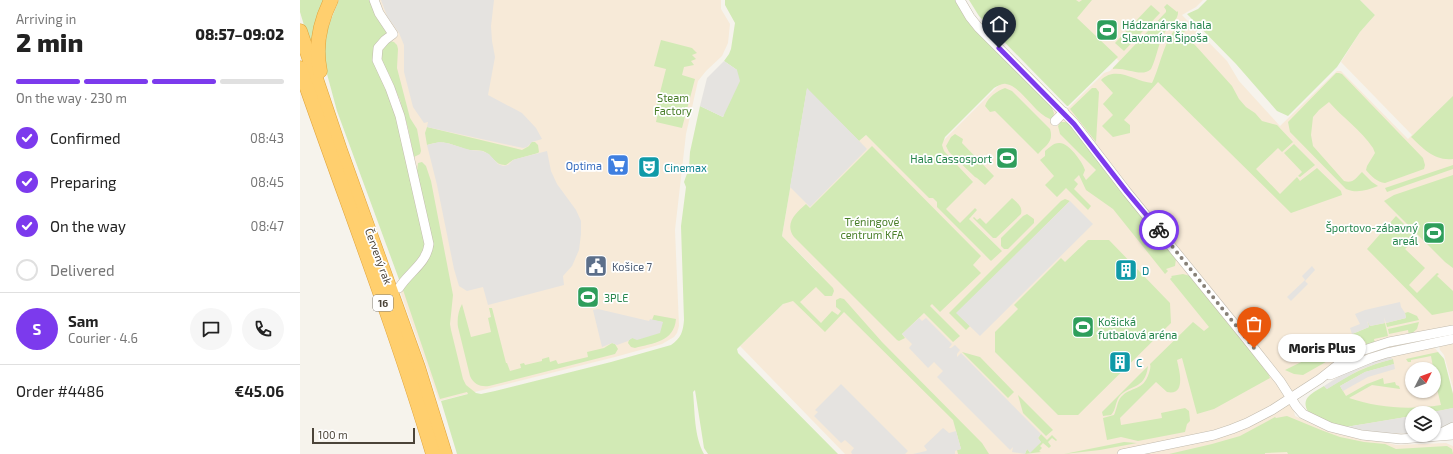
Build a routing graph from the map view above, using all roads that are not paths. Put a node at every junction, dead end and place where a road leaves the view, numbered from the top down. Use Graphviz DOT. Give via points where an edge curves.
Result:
graph roads {
  1 [pos="331,0"];
  2 [pos="374,0"];
  3 [pos="960,0"];
  4 [pos="300,31"];
  5 [pos="300,68"];
  6 [pos="300,94"];
  7 [pos="1064,112"];
  8 [pos="1055,121"];
  9 [pos="335,152"];
  10 [pos="399,288"];
  11 [pos="397,306"];
  12 [pos="1453,330"];
  13 [pos="1453,340"];
  14 [pos="1320,380"];
  15 [pos="1291,398"];
  16 [pos="1453,427"];
  17 [pos="1441,432"];
  18 [pos="1441,436"];
  19 [pos="1453,436"];
  20 [pos="1405,439"];
  21 [pos="433,454"];
  22 [pos="445,454"];
  23 [pos="1122,454"];
  1 -- 9 [label="highway" via="318,40 318,61 332,112"];
  2 -- 10 [label="street" via="393,34 378,48 377,60 400,116 429,244 425,258 405,278"];
  3 -- 7 [label="street" via="978,27"];
  4 -- 9 [label="highway, 16"];
  5 -- 9 [label="highway, 16"];
  6 -- 9 [label="highway"];
  7 -- 8 [label="street"];
  7 -- 15 [label="street"];
  9 -- 11 [label="highway, Červený rak / 16"];
  9 -- 21 [label="highway, Červený rak / 16"];
  10 -- 11 [label="highway"];
  11 -- 22 [label="highway, Červený rak / 16"];
  12 -- 14 [label="street" via="1389,342 1361,351 1339,364"];
  13 -- 14 [label="street" via="1371,358"];
  14 -- 15 [label="street"];
  15 -- 20 [label="street" via="1299,410 1308,417 1330,427 1362,435"];
  15 -- 23 [label="street" via="1253,420 1220,433"];
  16 -- 17 [label="street"];
  18 -- 19 [label="street"];
}
